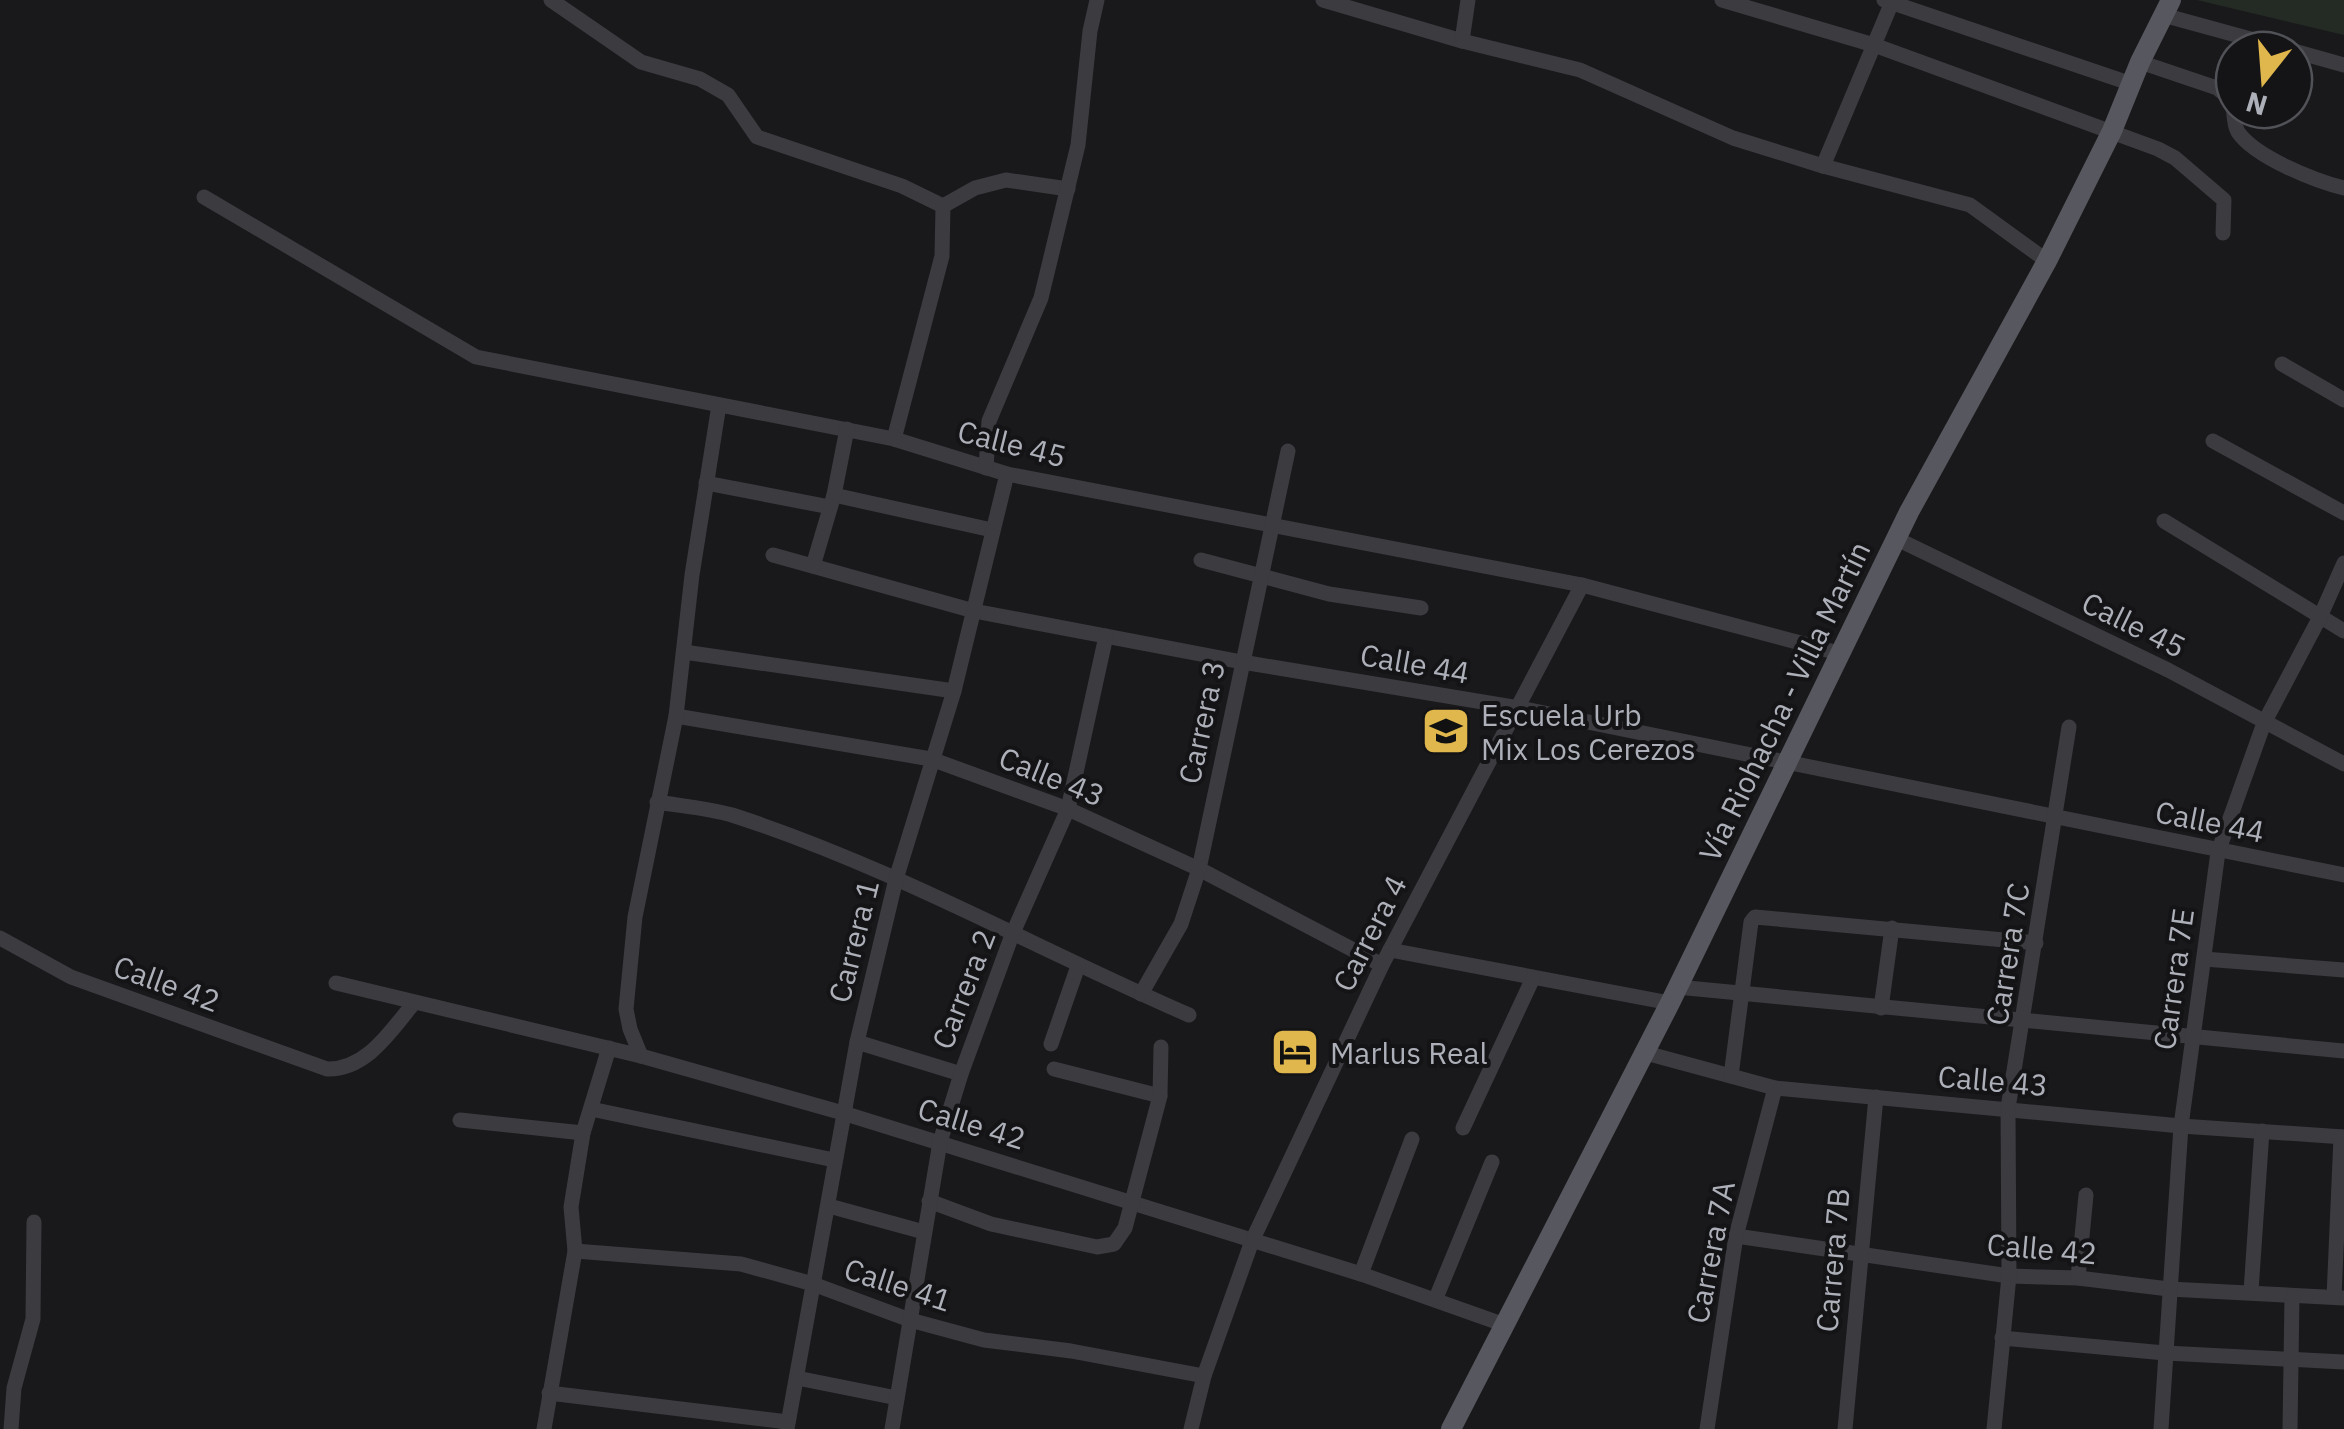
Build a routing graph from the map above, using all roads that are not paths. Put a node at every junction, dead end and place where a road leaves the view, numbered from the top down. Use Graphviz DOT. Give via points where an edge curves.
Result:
graph roads {
  1 [pos="551,0"];
  2 [pos="1098,0"];
  3 [pos="1324,0"];
  4 [pos="1468,0"];
  5 [pos="1722,0"];
  6 [pos="1888,1"];
  7 [pos="2167,7"];
  8 [pos="2234,30"];
  9 [pos="1462,41"];
  10 [pos="1874,45"];
  11 [pos="2314,56"];
  12 [pos="2140,62"];
  13 [pos="2344,64"];
  14 [pos="2132,84"];
  15 [pos="2112,130"];
  16 [pos="1823,166"];
  17 [pos="2344,188"];
  18 [pos="1068,189"];
  19 [pos="204,198"];
  20 [pos="943,206"];
  21 [pos="2223,233"];
  22 [pos="2047,261"];
  23 [pos="2282,364"];
  24 [pos="2344,400"];
  25 [pos="719,406"];
  26 [pos="847,429"];
  27 [pos="894,439"];
  28 [pos="2213,441"];
  29 [pos="1288,452"];
  30 [pos="986,468"];
  31 [pos="1007,474"];
  32 [pos="706,483"];
  33 [pos="832,501"];
  34 [pos="2344,513"];
  35 [pos="2164,521"];
  36 [pos="1272,524"];
  37 [pos="992,530"];
  38 [pos="1897,539"];
  39 [pos="773,555"];
  40 [pos="1201,560"];
  41 [pos="2344,563"];
  42 [pos="813,566"];
  43 [pos="1262,578"];
  44 [pos="1582,585"];
  45 [pos="1421,608"];
  46 [pos="974,610"];
  47 [pos="2320,616"];
  48 [pos="2344,631"];
  49 [pos="1106,636"];
  50 [pos="684,652"];
  51 [pos="1842,654"];
  52 [pos="1242,662"];
  53 [pos="954,690"];
  54 [pos="1519,708"];
  55 [pos="676,716"];
  56 [pos="2264,723"];
  57 [pos="2069,727"];
  58 [pos="931,759"];
  59 [pos="1788,763"];
  60 [pos="2344,764"];
  61 [pos="656,802"];
  62 [pos="1068,809"];
  63 [pos="2056,818"];
  64 [pos="2218,852"];
  65 [pos="1199,869"];
  66 [pos="2344,875"];
  67 [pos="896,879"];
  68 [pos="1892,928"];
  69 [pos="1012,935"];
  70 [pos="0,938"];
  71 [pos="2036,943"];
  72 [pos="1386,957"];
  73 [pos="2204,958"];
  74 [pos="1078,966"];
  75 [pos="2344,970"];
  76 [pos="1533,978"];
  77 [pos="336,983"];
  78 [pos="1141,994"];
  79 [pos="1740,994"];
  80 [pos="1674,995"];
  81 [pos="414,1002"];
  82 [pos="1881,1008"];
  83 [pos="1189,1015"];
  84 [pos="2024,1022"];
  85 [pos="2192,1036"];
  86 [pos="857,1042"];
  87 [pos="1051,1044"];
  88 [pos="1161,1047"];
  89 [pos="610,1048"];
  90 [pos="2344,1051"];
  91 [pos="1642,1052"];
  92 [pos="641,1056"];
  93 [pos="1054,1069"];
  94 [pos="961,1074"];
  95 [pos="1731,1076"];
  96 [pos="1775,1088"];
  97 [pos="1160,1096"];
  98 [pos="1876,1097"];
  99 [pos="2008,1108"];
  100 [pos="590,1109"];
  101 [pos="843,1113"];
  102 [pos="460,1120"];
  103 [pos="2182,1126"];
  104 [pos="1463,1128"];
  105 [pos="2262,1132"];
  106 [pos="583,1133"];
  107 [pos="2342,1137"];
  108 [pos="1412,1139"];
  109 [pos="940,1142"];
  110 [pos="834,1160"];
  111 [pos="1492,1162"];
  112 [pos="2086,1196"];
  113 [pos="929,1201"];
  114 [pos="1130,1202"];
  115 [pos="829,1206"];
  116 [pos="34,1222"];
  117 [pos="924,1232"];
  118 [pos="1736,1236"];
  119 [pos="1252,1241"];
  120 [pos="575,1251"];
  121 [pos="1860,1252"];
  122 [pos="1362,1274"];
  123 [pos="2009,1276"];
  124 [pos="2078,1278"];
  125 [pos="813,1284"];
  126 [pos="2169,1289"];
  127 [pos="2251,1291"];
  128 [pos="2292,1296"];
  129 [pos="2339,1297"];
  130 [pos="1436,1298"];
  131 [pos="910,1320"];
  132 [pos="1505,1325"];
  133 [pos="2002,1338"];
  134 [pos="2165,1353"];
  135 [pos="2290,1360"];
  136 [pos="2344,1362"];
  137 [pos="1204,1376"];
  138 [pos="797,1378"];
  139 [pos="549,1393"];
  140 [pos="897,1398"];
  141 [pos="0,1422"];
  142 [pos="787,1426"];
  143 [pos="10,1429"];
  144 [pos="544,1429"];
  145 [pos="892,1429"];
  146 [pos="1190,1429"];
  147 [pos="1451,1429"];
  148 [pos="1708,1429"];
  149 [pos="1846,1429"];
  150 [pos="1994,1429"];
  151 [pos="2161,1429"];
  152 [pos="2290,1429"];
  1 -- 20 [label="street" via="641,62 700,79 728,95 757,137"];
  2 -- 18 [label="street"];
  3 -- 9 [label="street"];
  4 -- 9 [label="street"];
  5 -- 10 [label="street"];
  6 -- 10 [label="street"];
  6 -- 14 [label="street"];
  7 -- 8 [label="street"];
  7 -- 12 [label="main road, Vía Riohacha - Villa Martín"];
  9 -- 16 [label="street" via="1580,70 1733,138"];
  10 -- 15 [label="street"];
  10 -- 16 [label="street"];
  11 -- 13 [label="street"];
  12 -- 14 [label="main road, Vía Riohacha - Villa Martín"];
  12 -- 17 [label="street" via="2217,88 2233,101 2236,129 2255,149"];
  14 -- 15 [label="main road, Vía Riohacha - Villa Martín"];
  15 -- 21 [label="street" via="2174,158 2218,192 2226,210"];
  15 -- 22 [label="main road, Vía Riohacha - Villa Martín"];
  16 -- 22 [label="street" via="1970,205"];
  18 -- 20 [label="street" via="1006,180"];
  18 -- 30 [label="street" via="1042,298 989,421"];
  19 -- 25 [label="street, Calle 45" via="476,357"];
  20 -- 27 [label="street" via="942,256"];
  22 -- 38 [label="main road, Vía Riohacha - Villa Martín"];
  23 -- 24 [label="street"];
  25 -- 26 [label="street, Calle 45"];
  25 -- 32 [label="street"];
  26 -- 27 [label="street, Calle 45"];
  26 -- 33 [label="street"];
  27 -- 30 [label="street, Calle 45"];
  28 -- 34 [label="street"];
  29 -- 36 [label="street, Carrera 3"];
  30 -- 31 [label="street, Calle 45"];
  31 -- 36 [label="street, Calle 45"];
  31 -- 37 [label="street, Carrera 1"];
  32 -- 33 [label="street"];
  32 -- 50 [label="street"];
  33 -- 37 [label="street"];
  33 -- 42 [label="street"];
  35 -- 47 [label="street"];
  36 -- 43 [label="street, Carrera 3"];
  36 -- 44 [label="street, Calle 45"];
  37 -- 46 [label="street, Carrera 1"];
  38 -- 51 [label="main road, Vía Riohacha - Villa Martín"];
  38 -- 56 [label="street, Calle 45"];
  39 -- 42 [label="street, Calle 44"];
  40 -- 43 [label="street"];
  41 -- 47 [label="street, Carrera 7E"];
  42 -- 46 [label="street, Calle 44"];
  43 -- 45 [label="street"];
  43 -- 52 [label="street, Carrera 3"];
  44 -- 51 [label="street, Calle 45"];
  44 -- 54 [label="street, Carrera 4"];
  46 -- 49 [label="street, Calle 44"];
  46 -- 53 [label="street, Carrera 1"];
  47 -- 48 [label="street"];
  47 -- 56 [label="street, Carrera 7E"];
  49 -- 52 [label="street, Calle 44"];
  49 -- 62 [label="street, Carrera 2"];
  50 -- 53 [label="street"];
  50 -- 55 [label="street"];
  51 -- 59 [label="main road, Vía Riohacha - Villa Martín"];
  52 -- 54 [label="street, Calle 44"];
  52 -- 65 [label="street, Carrera 3"];
  53 -- 58 [label="street, Carrera 1"];
  54 -- 59 [label="street, Calle 44"];
  54 -- 72 [label="street, Carrera 4"];
  55 -- 58 [label="street, Calle 43"];
  55 -- 61 [label="street"];
  56 -- 60 [label="street, Calle 45"];
  56 -- 64 [label="street, Carrera 7E"];
  57 -- 63 [label="street, Carrera 7C"];
  58 -- 62 [label="street, Calle 43"];
  58 -- 67 [label="street, Carrera 1"];
  59 -- 63 [label="street, Calle 44"];
  59 -- 80 [label="main road, Vía Riohacha - Villa Martín"];
  61 -- 67 [label="street" via="729,814"];
  61 -- 92 [label="street" via="626,1009"];
  62 -- 65 [label="street, Calle 43"];
  62 -- 69 [label="street, Carrera 2"];
  63 -- 64 [label="street, Calle 44"];
  63 -- 71 [label="street, Carrera 7C"];
  64 -- 66 [label="street, Calle 44"];
  64 -- 73 [label="street, Carrera 7E"];
  65 -- 72 [label="street, Calle 43"];
  65 -- 78 [label="street, Carrera 3" via="1181,924"];
  67 -- 69 [label="street"];
  67 -- 86 [label="street, Carrera 1"];
  68 -- 71 [label="street"];
  68 -- 79 [label="street" via="1755,917"];
  68 -- 82 [label="street"];
  69 -- 74 [label="street"];
  69 -- 94 [label="street, Carrera 2"];
  70 -- 81 [label="street, Calle 42" via="71,977 328,1069 364,1059"];
  71 -- 84 [label="street, Carrera 7C"];
  72 -- 76 [label="street, Calle 43"];
  72 -- 119 [label="street, Carrera 4"];
  73 -- 75 [label="street"];
  73 -- 85 [label="street, Carrera 7E"];
  74 -- 78 [label="street"];
  74 -- 87 [label="street"];
  76 -- 80 [label="street, Calle 43"];
  76 -- 104 [label="street"];
  77 -- 81 [label="street, Calle 42"];
  78 -- 83 [label="street"];
  79 -- 80 [label="street, Calle 43"];
  79 -- 82 [label="street, Calle 43"];
  79 -- 95 [label="street"];
  80 -- 91 [label="main road, Vía Riohacha - Villa Martín"];
  81 -- 89 [label="street, Calle 42"];
  82 -- 84 [label="street, Calle 43"];
  84 -- 85 [label="street, Calle 43"];
  84 -- 99 [label="street, Carrera 7C"];
  85 -- 90 [label="street, Calle 43"];
  85 -- 103 [label="street, Carrera 7E"];
  86 -- 94 [label="street"];
  86 -- 101 [label="street, Carrera 1"];
  88 -- 97 [label="street"];
  89 -- 92 [label="street, Calle 42"];
  89 -- 100 [label="street"];
  91 -- 95 [label="street, Calle 43"];
  91 -- 132 [label="main road, Vía Riohacha - Villa Martín"];
  92 -- 101 [label="street, Calle 42"];
  93 -- 97 [label="street"];
  94 -- 109 [label="street, Carrera 2"];
  95 -- 96 [label="street, Calle 43"];
  96 -- 98 [label="street, Calle 43"];
  96 -- 118 [label="street, Carrera 7A"];
  97 -- 114 [label="street"];
  98 -- 99 [label="street, Calle 43"];
  98 -- 121 [label="street, Carrera 7B"];
  99 -- 103 [label="street, Calle 43"];
  99 -- 123 [label="street, Carrera 7C"];
  100 -- 106 [label="street"];
  100 -- 110 [label="street"];
  101 -- 109 [label="street, Calle 42"];
  101 -- 110 [label="street, Carrera 1"];
  102 -- 106 [label="street"];
  103 -- 105 [label="street, Calle 43"];
  103 -- 126 [label="street, Carrera 7E"];
  105 -- 107 [label="street, Calle 43"];
  105 -- 127 [label="street"];
  106 -- 120 [label="street" via="571,1207"];
  107 -- 129 [label="street"];
  108 -- 122 [label="street"];
  109 -- 113 [label="street, Carrera 2"];
  109 -- 114 [label="street, Calle 42"];
  110 -- 115 [label="street, Carrera 1"];
  111 -- 130 [label="street"];
  112 -- 124 [label="street"];
  113 -- 114 [label="street" via="991,1224 1097,1247 1114,1244"];
  113 -- 117 [label="street, Carrera 2"];
  114 -- 119 [label="street, Calle 42"];
  115 -- 117 [label="street"];
  115 -- 125 [label="street, Carrera 1"];
  116 -- 143 [label="street" via="33,1319"];
  117 -- 131 [label="street, Carrera 2"];
  118 -- 121 [label="street, Calle 42"];
  118 -- 148 [label="street, Carrera 7A"];
  119 -- 122 [label="street, Calle 42"];
  119 -- 137 [label="street, Carrera 4"];
  120 -- 125 [label="street, Calle 41" via="741,1264"];
  120 -- 139 [label="street"];
  121 -- 123 [label="street, Calle 42"];
  121 -- 149 [label="street, Carrera 7B"];
  122 -- 130 [label="street, Calle 42"];
  123 -- 124 [label="street, Calle 42"];
  123 -- 133 [label="street, Carrera 7C"];
  124 -- 126 [label="street, Calle 42"];
  125 -- 131 [label="street, Calle 41"];
  125 -- 138 [label="street, Carrera 1"];
  126 -- 127 [label="street, Calle 42"];
  126 -- 134 [label="street, Carrera 7E"];
  127 -- 128 [label="street, Calle 42"];
  128 -- 129 [label="street, Calle 42"];
  128 -- 135 [label="street"];
  130 -- 132 [label="street, Calle 42"];
  131 -- 137 [label="street, Calle 41" via="984,1340"];
  131 -- 140 [label="street, Carrera 2"];
  132 -- 147 [label="main road, Vía Riohacha - Villa Martín"];
  133 -- 134 [label="street"];
  133 -- 150 [label="street, Carrera 7C"];
  134 -- 135 [label="street"];
  134 -- 151 [label="street, Carrera 7E"];
  135 -- 136 [label="street"];
  135 -- 152 [label="street"];
  137 -- 146 [label="street, Carrera 4"];
  138 -- 140 [label="street"];
  138 -- 142 [label="street, Carrera 1"];
  139 -- 142 [label="street"];
  139 -- 144 [label="street"];
  140 -- 145 [label="street, Carrera 2"];
  141 -- 143 [label="street"];
}
